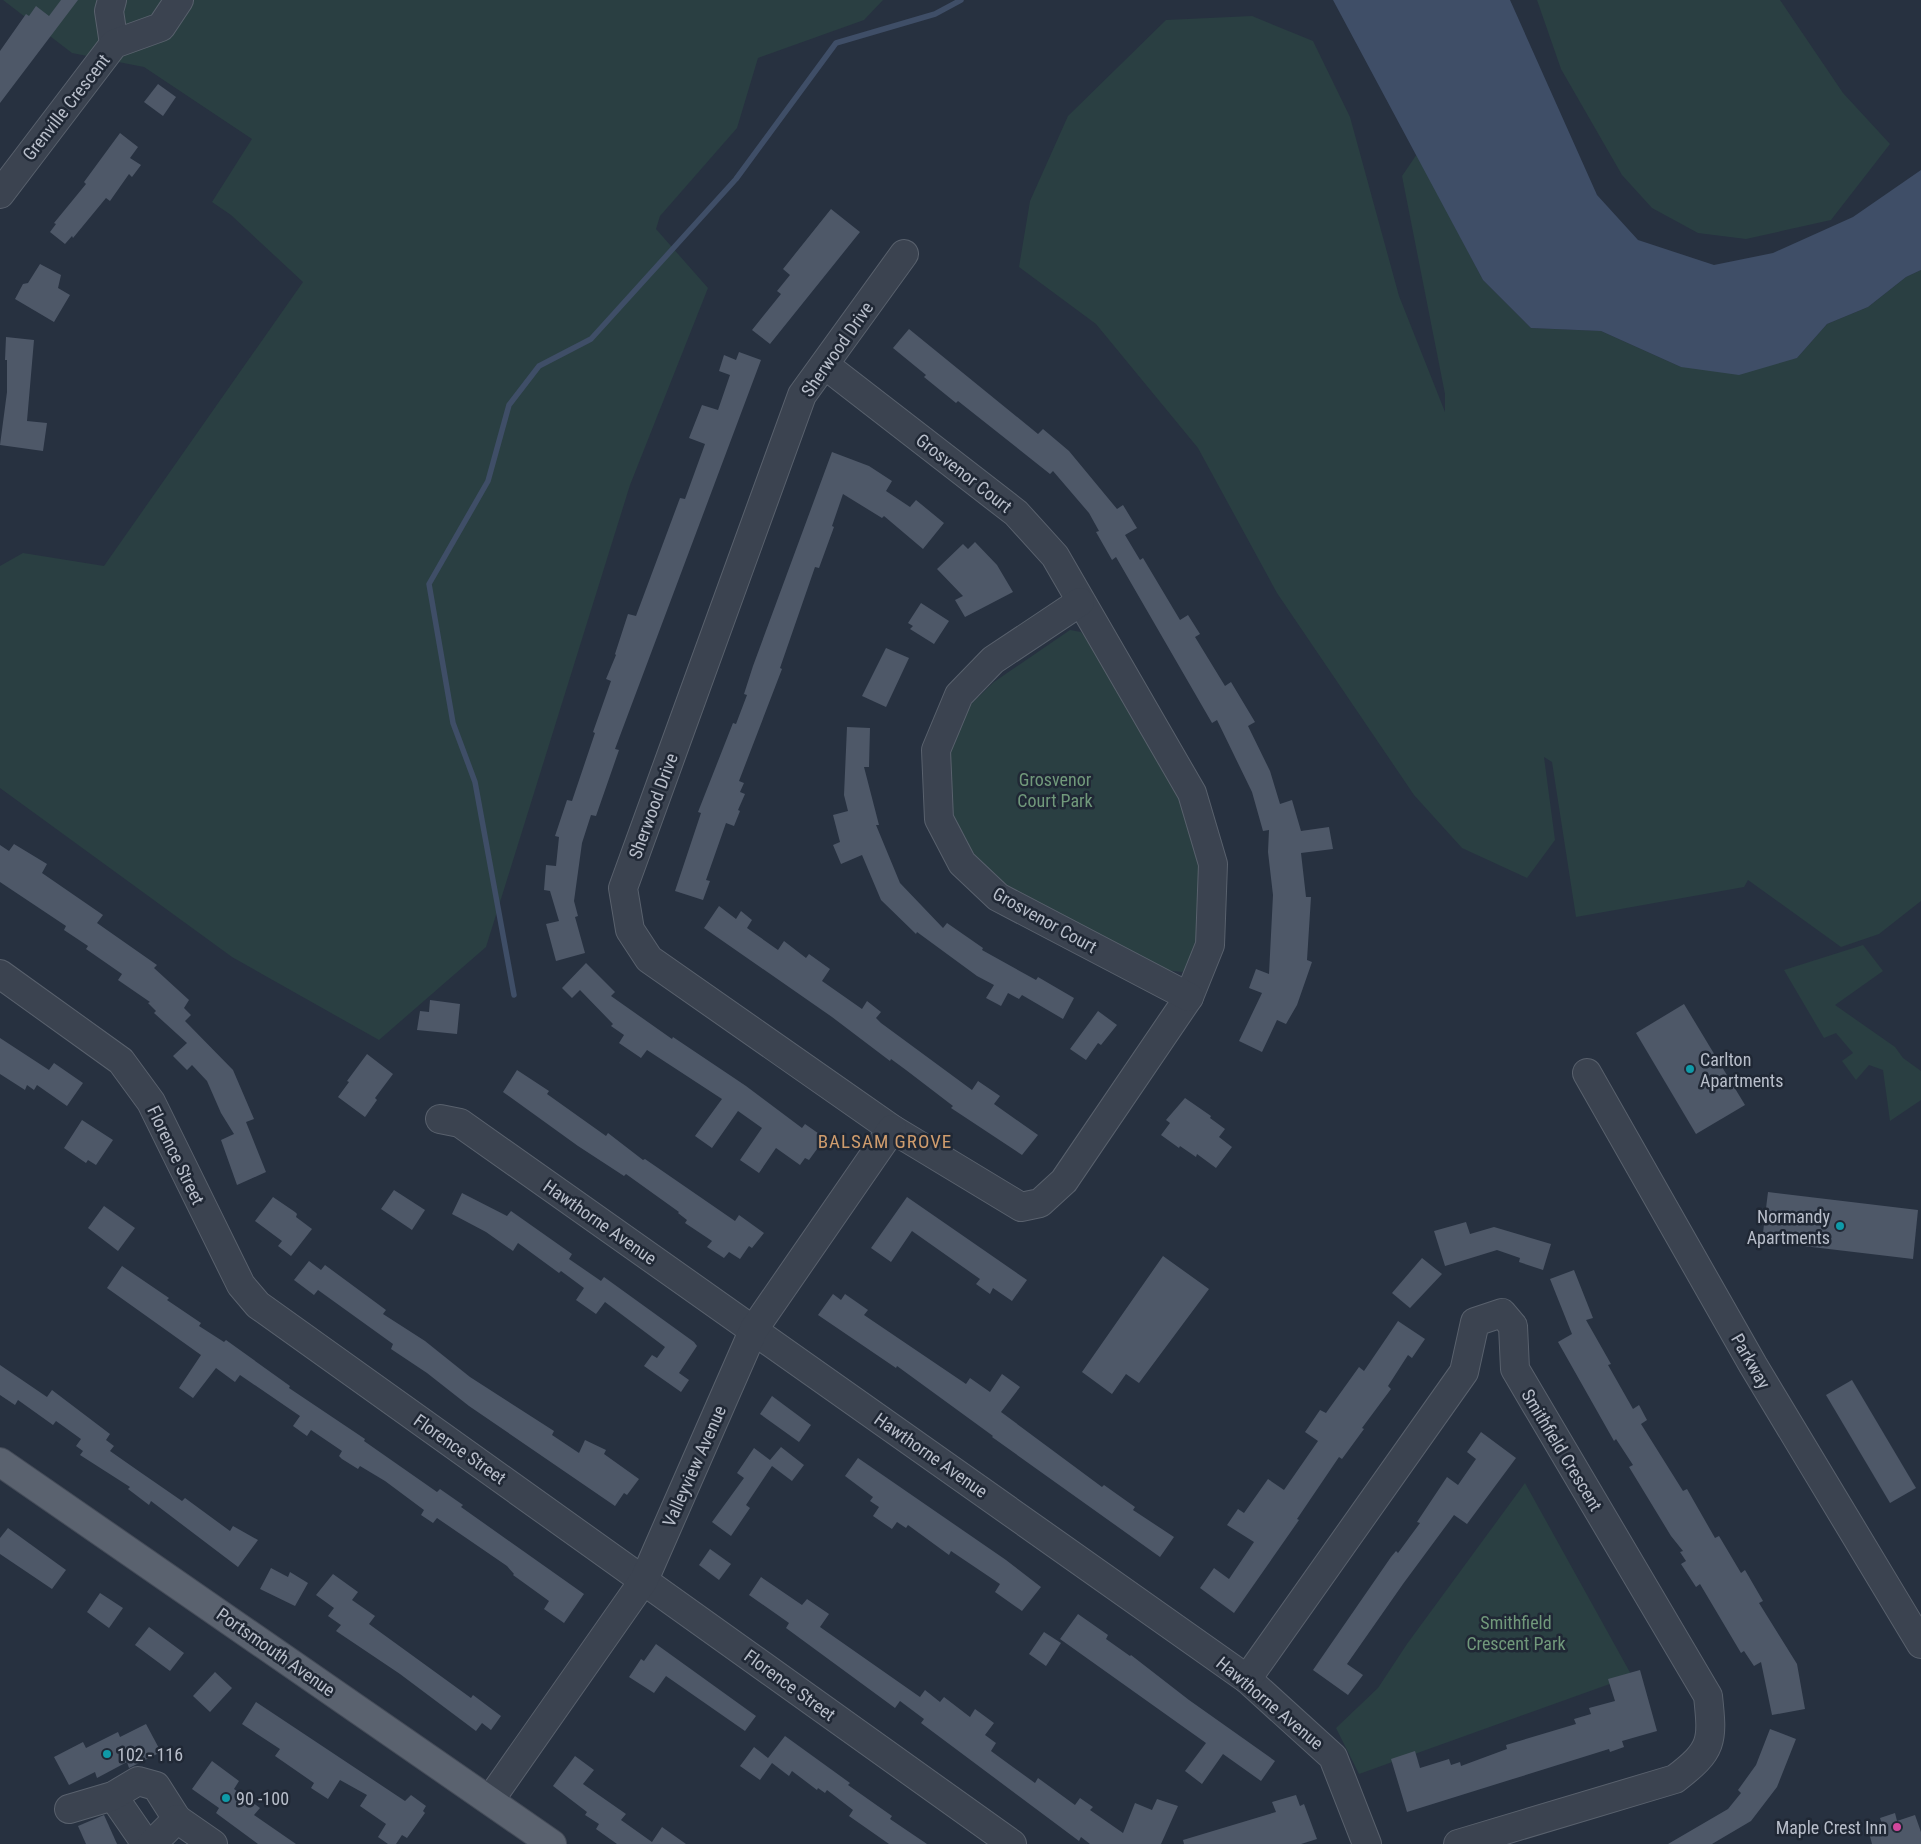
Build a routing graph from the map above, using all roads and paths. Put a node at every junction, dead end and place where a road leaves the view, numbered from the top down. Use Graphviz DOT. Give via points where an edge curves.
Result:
graph roads {
  1 [pos="112,0"];
  2 [pos="179,0"];
  3 [pos="114,44"];
  4 [pos="1,190"];
  5 [pos="904,254"];
  6 [pos="825,365"];
  7 [pos="1080,602"];
  8 [pos="0,974"];
  9 [pos="1189,996"];
  10 [pos="1587,1073"];
  11 [pos="440,1119"];
  12 [pos="892,1129"];
  13 [pos="1020,1207"];
  14 [pos="754,1329"];
  15 [pos="0,1462"];
  16 [pos="644,1580"];
  17 [pos="1921,1644"];
  18 [pos="1247,1679"];
  19 [pos="113,1796"];
  20 [pos="490,1800"];
  21 [pos="69,1809"];
  22 [pos="178,1819"];
  23 [pos="146,1844"];
  24 [pos="152,1844"];
  25 [pos="214,1844"];
  26 [pos="552,1844"];
  27 [pos="1012,1844"];
  28 [pos="1368,1844"];
  29 [pos="1458,1844"];
  1 -- 3 [label="street, Grenville Crescent" via="109,11"];
  2 -- 3 [label="street, Grenville Crescent" via="161,27"];
  3 -- 4 [label="street, Grenville Crescent"];
  5 -- 6 [label="street, Sherwood Drive"];
  6 -- 7 [label="street, Grosvenor Court" via="1016,513 1055,556"];
  6 -- 12 [label="street, Sherwood Drive" via="802,395 623,888 630,930 649,959"];
  7 -- 9 [label="street, Grosvenor Court" via="1192,793 1213,864 1210,945"];
  7 -- 9 [label="street, Grosvenor Court" via="993,660 959,696 936,750 939,819 962,863 998,897"];
  8 -- 16 [label="street, Florence Street" via="121,1061 151,1102 241,1285 258,1305"];
  9 -- 13 [label="street, Grosvenor Court" via="1064,1181 1040,1203"];
  10 -- 17 [label="street, Parkway" via="1753,1365"];
  11 -- 14 [label="street, Hawthorne Avenue" via="460,1123"];
  12 -- 13 [label="street, Sherwood Drive"];
  12 -- 14 [label="street, Valleyview Avenue"];
  14 -- 16 [label="street, Valleyview Avenue"];
  14 -- 18 [label="street, Hawthorne Avenue"];
  15 -- 20 [label="main road, Portsmouth Avenue"];
  16 -- 20 [label="street, Valleyview Avenue"];
  16 -- 27 [label="street, Florence Street"];
  18 -- 28 [label="street, Hawthorne Avenue" via="1333,1757"];
  18 -- 29 [label="street, Smithfield Crescent" via="1464,1372 1475,1322 1502,1313 1513,1326 1515,1369 1708,1696 1712,1733 1699,1760 1675,1779"];
  19 -- 21 [label="street"];
  19 -- 22 [label="street" via="138,1781 156,1786"];
  19 -- 23 [label="street"];
  20 -- 26 [label="main road, Portsmouth Avenue"];
  22 -- 24 [label="street"];
  22 -- 25 [label="street"];
}
